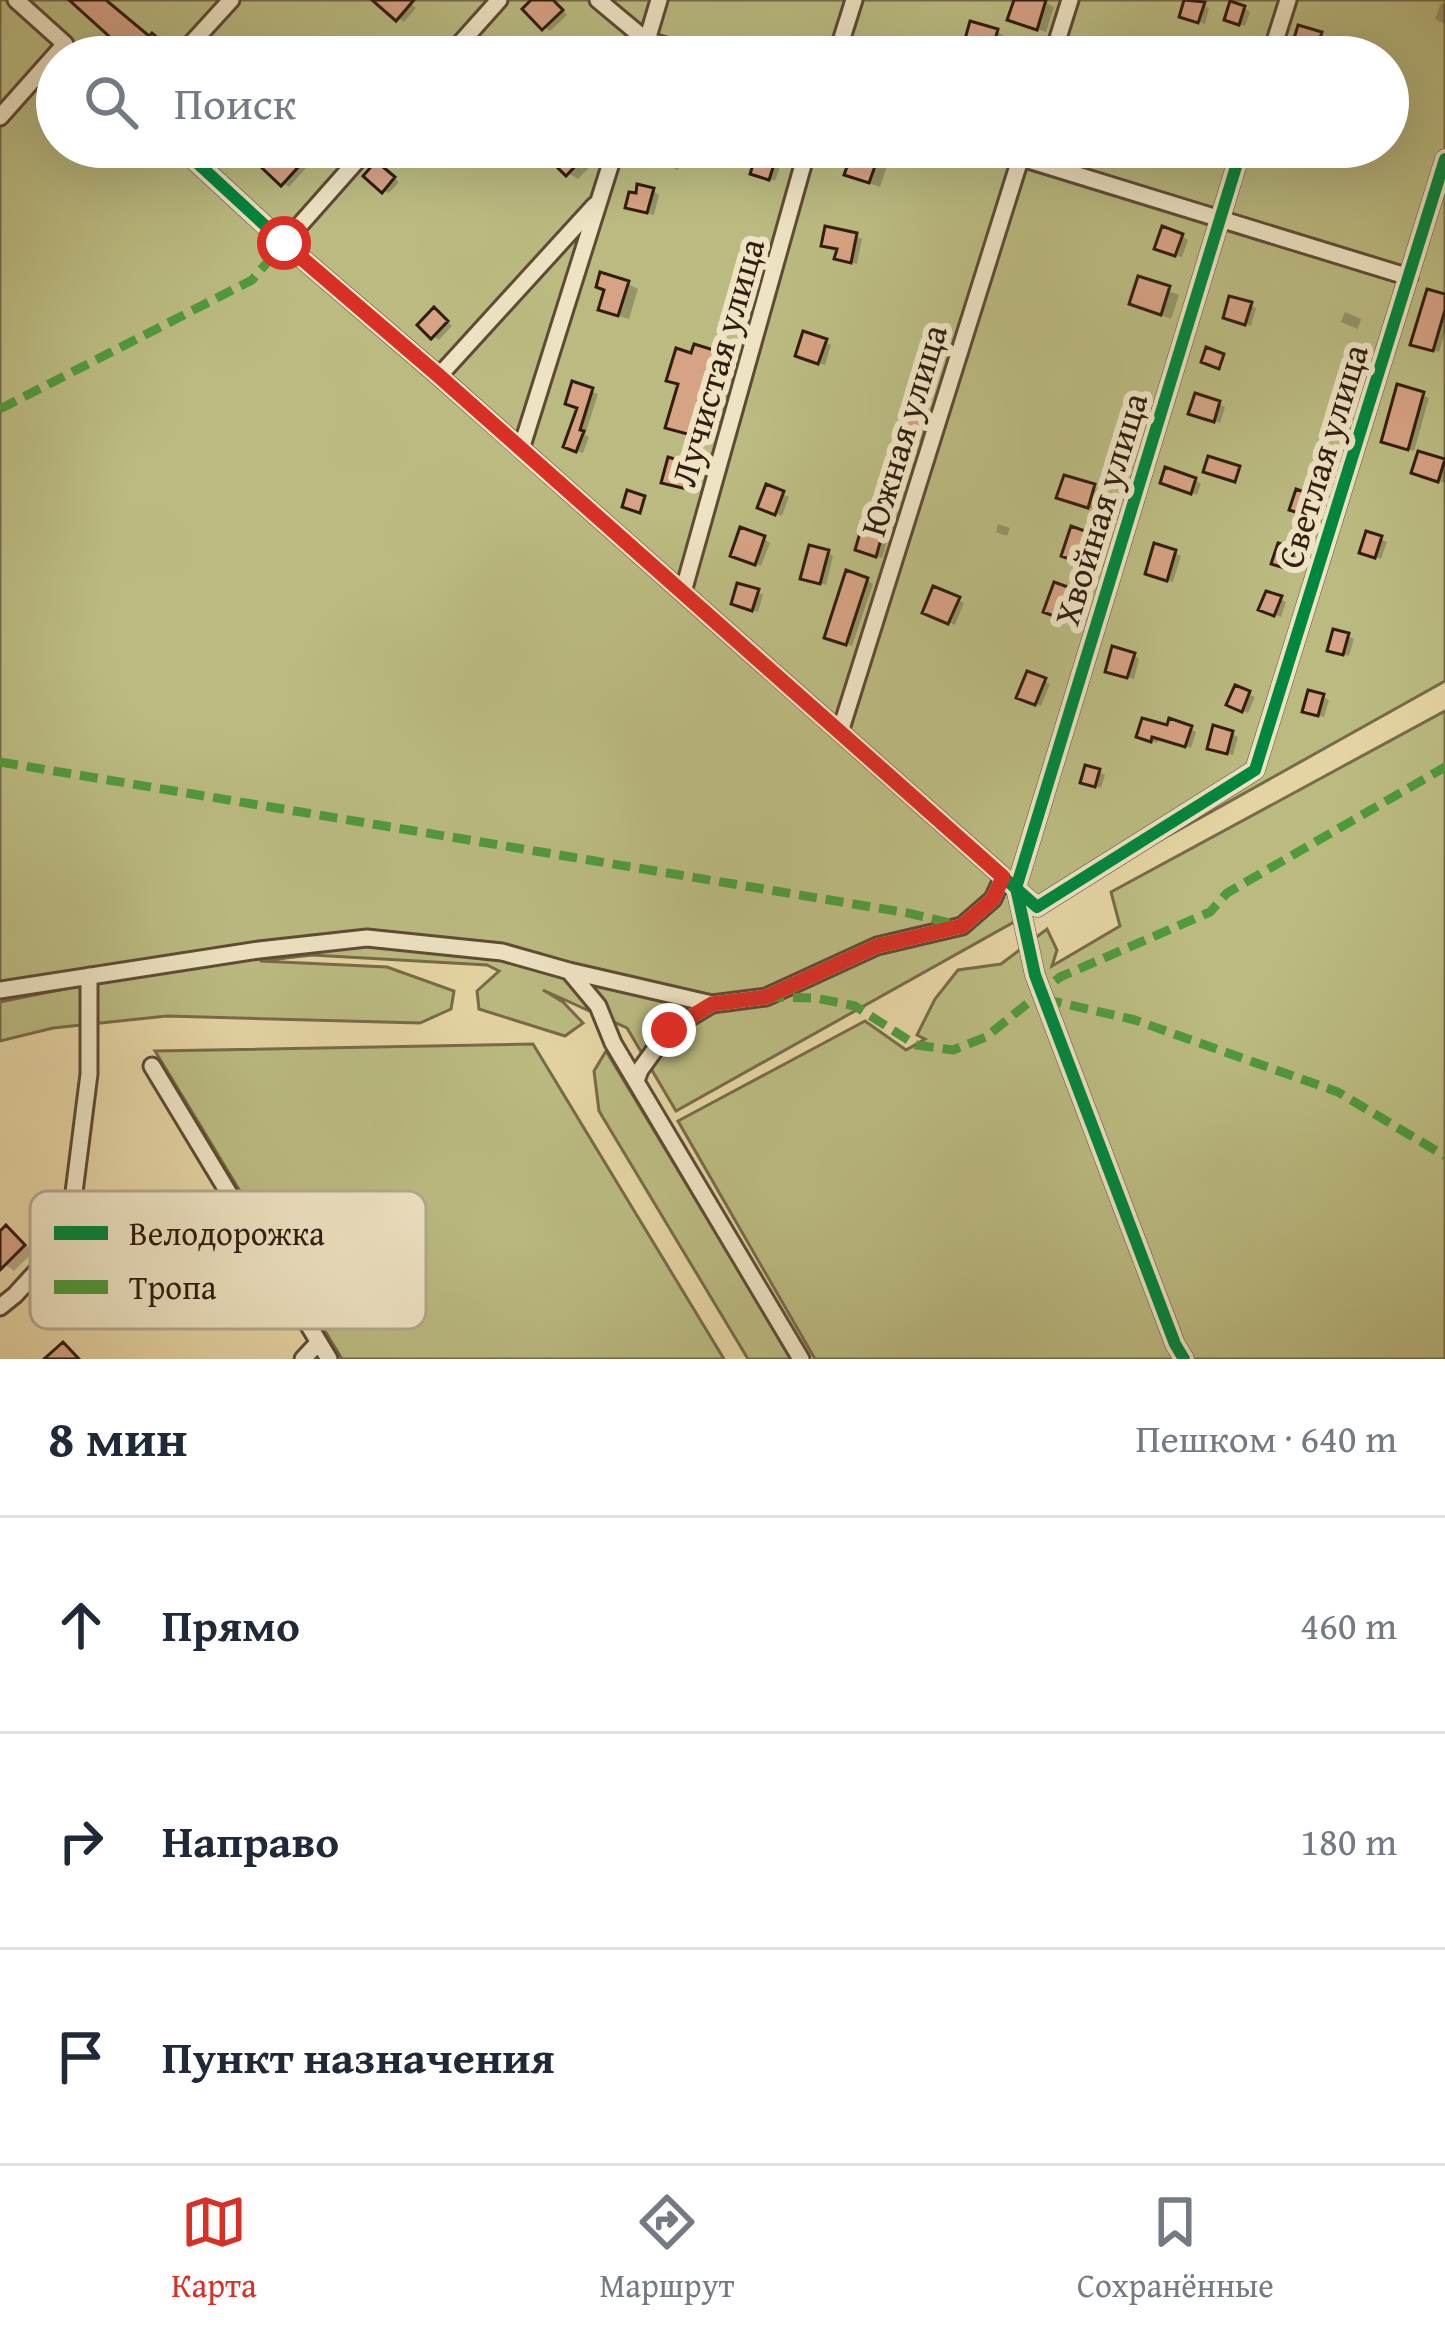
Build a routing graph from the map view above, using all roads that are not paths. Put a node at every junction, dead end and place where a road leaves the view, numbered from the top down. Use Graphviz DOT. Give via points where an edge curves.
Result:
graph roads {
  1 [pos="16,0"];
  2 [pos="231,0"];
  3 [pos="499,0"];
  4 [pos="598,0"];
  5 [pos="658,0"];
  6 [pos="854,0"];
  7 [pos="1070,0"];
  8 [pos="1288,0"];
  9 [pos="56,36"];
  10 [pos="198,36"];
  11 [pos="467,36"];
  12 [pos="632,36"];
  13 [pos="648,36"];
  14 [pos="843,36"];
  15 [pos="1059,36"];
  16 [pos="1277,36"];
  17 [pos="36,77"];
  18 [pos="0,117"];
  19 [pos="1445,159"];
  20 [pos="203,168"];
  21 [pos="350,168"];
  22 [pos="610,168"];
  23 [pos="802,168"];
  24 [pos="1017,168"];
  25 [pos="1069,168"];
  26 [pos="1236,168"];
  27 [pos="601,198"];
  28 [pos="1220,219"];
  29 [pos="284,243"];
  30 [pos="1409,277"];
  31 [pos="439,376"];
  32 [pos="521,449"];
  33 [pos="683,592"];
  34 [pos="840,732"];
  35 [pos="1010,883"];
  36 [pos="569,970"];
  37 [pos="89,976"];
  38 [pos="0,990"];
  39 [pos="712,1004"];
  40 [pos="152,1066"];
  41 [pos="636,1081"];
  42 [pos="74,1191"];
  43 [pos="228,1191"];
  44 [pos="30,1279"];
  45 [pos="0,1307"];
  46 [pos="311,1329"];
  47 [pos="319,1342"];
  48 [pos="303,1359"];
  49 [pos="328,1359"];
  50 [pos="801,1359"];
  51 [pos="1184,1359"];
  1 -- 9 [label="street"];
  2 -- 10 [label="street"];
  3 -- 11 [label="street"];
  4 -- 12 [label="street"];
  5 -- 13 [label="street"];
  6 -- 14 [label="street"];
  7 -- 15 [label="street"];
  8 -- 16 [label="street"];
  17 -- 18 [label="street"];
  19 -- 30 [label="street, Светлая улица"];
  20 -- 29 [label="street"];
  21 -- 29 [label="street"];
  22 -- 27 [label="street"];
  23 -- 33 [label="street, Лучистая улица"];
  24 -- 34 [label="street, Южная улица"];
  25 -- 28 [label="street"];
  26 -- 28 [label="street, Хвойная улица"];
  27 -- 31 [label="street"];
  27 -- 32 [label="street"];
  28 -- 30 [label="street"];
  28 -- 35 [label="street, Хвойная улица"];
  29 -- 31 [label="street"];
  30 -- 35 [label="street, Светлая улица" via="1255,770 1037,908"];
  31 -- 32 [label="street"];
  32 -- 33 [label="street"];
  33 -- 34 [label="street"];
  34 -- 35 [label="street"];
  35 -- 39 [label="street" via="962,926 877,946 766,997"];
  35 -- 51 [label="street" via="1035,975"];
  36 -- 37 [label="street" via="502,952 367,938"];
  36 -- 39 [label="street"];
  36 -- 41 [label="street" via="598,1006"];
  37 -- 38 [label="street"];
  37 -- 42 [label="street"];
  39 -- 41 [label="street" via="669,1030"];
  40 -- 43 [label="street"];
  41 -- 50 [label="street"];
  44 -- 45 [label="street"];
  46 -- 47 [label="street"];
  47 -- 48 [label="street"];
  47 -- 49 [label="street"];
}
